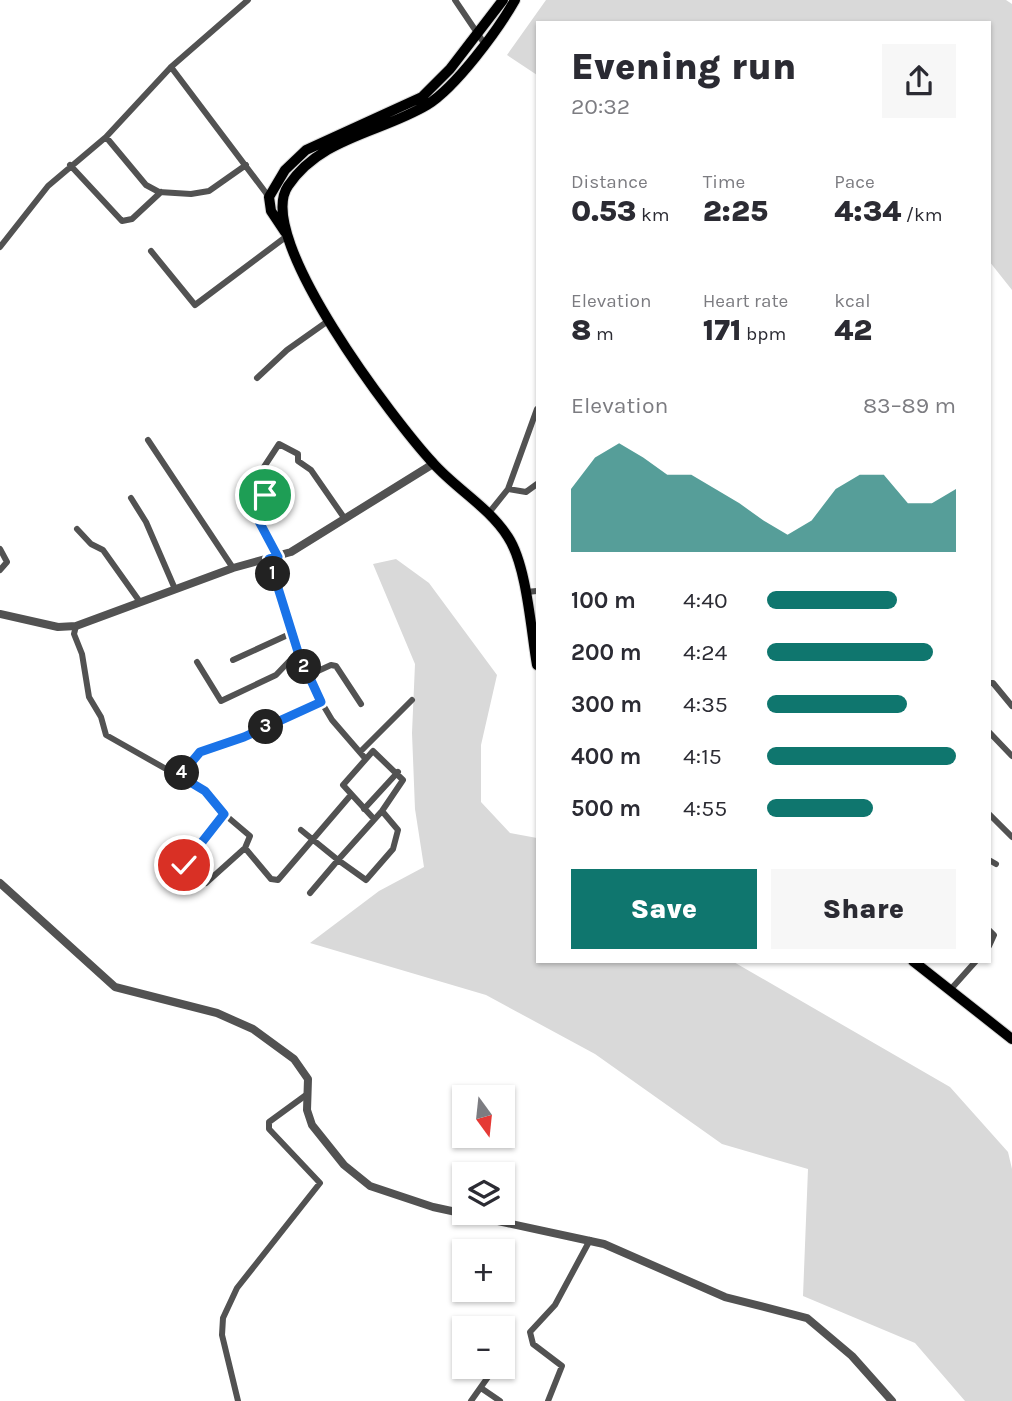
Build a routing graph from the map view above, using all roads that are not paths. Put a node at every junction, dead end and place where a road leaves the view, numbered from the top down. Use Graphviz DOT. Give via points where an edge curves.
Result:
graph roads {
  1 [pos="248,0"];
  2 [pos="455,0"];
  3 [pos="503,0"];
  4 [pos="515,0"];
  5 [pos="481,39"];
  6 [pos="171,67"];
  7 [pos="106,136"];
  8 [pos="70,164"];
  9 [pos="246,164"];
  10 [pos="161,192"];
  11 [pos="269,197"];
  12 [pos="286,234"];
  13 [pos="0,247"];
  14 [pos="151,251"];
  15 [pos="328,321"];
  16 [pos="257,378"];
  17 [pos="536,412"];
  18 [pos="148,440"];
  19 [pos="433,464"];
  20 [pos="536,485"];
  21 [pos="508,489"];
  22 [pos="131,498"];
  23 [pos="488,514"];
  24 [pos="345,519"];
  25 [pos="77,529"];
  26 [pos="0,549"];
  27 [pos="278,557"];
  28 [pos="269,559"];
  29 [pos="233,568"];
  30 [pos="0,570"];
  31 [pos="175,589"];
  32 [pos="532,592"];
  33 [pos="140,602"];
  34 [pos="0,614"];
  35 [pos="76,626"];
  36 [pos="292,633"];
  37 [pos="536,650"];
  38 [pos="298,652"];
  39 [pos="233,660"];
  40 [pos="197,662"];
  41 [pos="307,676"];
  42 [pos="991,683"];
  43 [pos="412,700"];
  44 [pos="321,702"];
  45 [pos="361,704"];
  46 [pos="1012,706"];
  47 [pos="991,734"];
  48 [pos="362,755"];
  49 [pos="1012,756"];
  50 [pos="398,772"];
  51 [pos="180,776"];
  52 [pos="350,796"];
  53 [pos="364,809"];
  54 [pos="382,811"];
  55 [pos="224,814"];
  56 [pos="991,816"];
  57 [pos="374,819"];
  58 [pos="300,830"];
  59 [pos="1010,831"];
  60 [pos="313,839"];
  61 [pos="245,848"];
  62 [pos="338,860"];
  63 [pos="0,883"];
  64 [pos="310,893"];
  65 [pos="916,963"];
  66 [pos="971,963"];
  67 [pos="951,989"];
  68 [pos="1012,1039"];
  69 [pos="306,1095"];
  70 [pos="590,1240"];
  71 [pos="487,1379"];
  72 [pos="481,1388"];
  73 [pos="238,1401"];
  74 [pos="471,1401"];
  75 [pos="500,1401"];
  76 [pos="548,1401"];
  77 [pos="892,1401"];
  1 -- 6 [label="street"];
  2 -- 5 [label="street"];
  3 -- 5 [label="highway"];
  4 -- 5 [label="highway"];
  5 -- 11 [label="highway" via="422,97 306,150 285,170"];
  5 -- 12 [label="highway" via="454,81 429,104 333,145 300,170 283,194"];
  6 -- 7 [label="street"];
  6 -- 9 [label="street"];
  7 -- 8 [label="street"];
  7 -- 10 [label="street" via="146,185"];
  8 -- 10 [label="street" via="122,221 132,219"];
  8 -- 13 [label="street"];
  9 -- 10 [label="street" via="209,191"];
  9 -- 11 [label="street"];
  11 -- 12 [label="highway" via="271,211"];
  12 -- 14 [label="street" via="195,305"];
  12 -- 15 [label="highway"];
  15 -- 16 [label="street"];
  15 -- 19 [label="highway"];
  17 -- 21 [label="street"];
  18 -- 29 [label="street"];
  19 -- 23 [label="highway"];
  19 -- 24 [label="street"];
  20 -- 21 [label="street" via="526,492"];
  21 -- 23 [label="street"];
  22 -- 31 [label="street"];
  23 -- 32 [label="highway" via="510,539"];
  24 -- 27 [label="street"];
  24 -- 27 [label="street" via="311,470 298,461 298,454 279,444 260,474 265,495 253,509"];
  25 -- 33 [label="street" via="103,550"];
  26 -- 30 [label="street" via="7,562"];
  27 -- 28 [label="street"];
  28 -- 29 [label="street"];
  28 -- 36 [label="street"];
  29 -- 31 [label="street"];
  31 -- 33 [label="street"];
  32 -- 37 [label="highway"];
  33 -- 35 [label="street"];
  34 -- 35 [label="street" via="58,627"];
  35 -- 51 [label="street" via="89,697 106,735"];
  36 -- 38 [label="street"];
  36 -- 39 [label="street"];
  38 -- 40 [label="street" via="276,676 221,702"];
  38 -- 41 [label="street"];
  41 -- 44 [label="street"];
  41 -- 45 [label="street" via="336,666"];
  42 -- 46 [label="street"];
  43 -- 48 [label="street"];
  44 -- 48 [label="street"];
  44 -- 51 [label="street" via="200,752"];
  47 -- 49 [label="street"];
  48 -- 50 [label="street" via="374,751"];
  48 -- 52 [label="street" via="343,785"];
  50 -- 53 [label="street"];
  50 -- 54 [label="street" via="403,783"];
  51 -- 55 [label="street" via="205,791"];
  52 -- 53 [label="street"];
  52 -- 60 [label="street"];
  53 -- 57 [label="street"];
  54 -- 57 [label="street"];
  54 -- 62 [label="street" via="398,830 397,843 366,880"];
  55 -- 61 [label="street" via="250,836"];
  55 -- 61 [label="street" via="184,865 207,883"];
  56 -- 59 [label="street"];
  57 -- 62 [label="street"];
  58 -- 60 [label="street"];
  60 -- 61 [label="street" via="275,880"];
  60 -- 62 [label="street"];
  62 -- 64 [label="street"];
  63 -- 69 [label="street" via="115,987 217,1013 253,1029 304,1070"];
  65 -- 67 [label="highway"];
  66 -- 67 [label="street"];
  67 -- 68 [label="highway"];
  69 -- 70 [label="street" via="309,1118 321,1139 344,1166 370,1186 433,1207"];
  69 -- 73 [label="street" via="269,1122 269,1129 320,1183 237,1288 222,1321"];
  70 -- 76 [label="street" via="555,1305 530,1332 533,1344 562,1366"];
  70 -- 77 [label="street" via="736,1300 811,1319"];
  71 -- 72 [label="street"];
  72 -- 74 [label="street"];
  72 -- 75 [label="street"];
}
